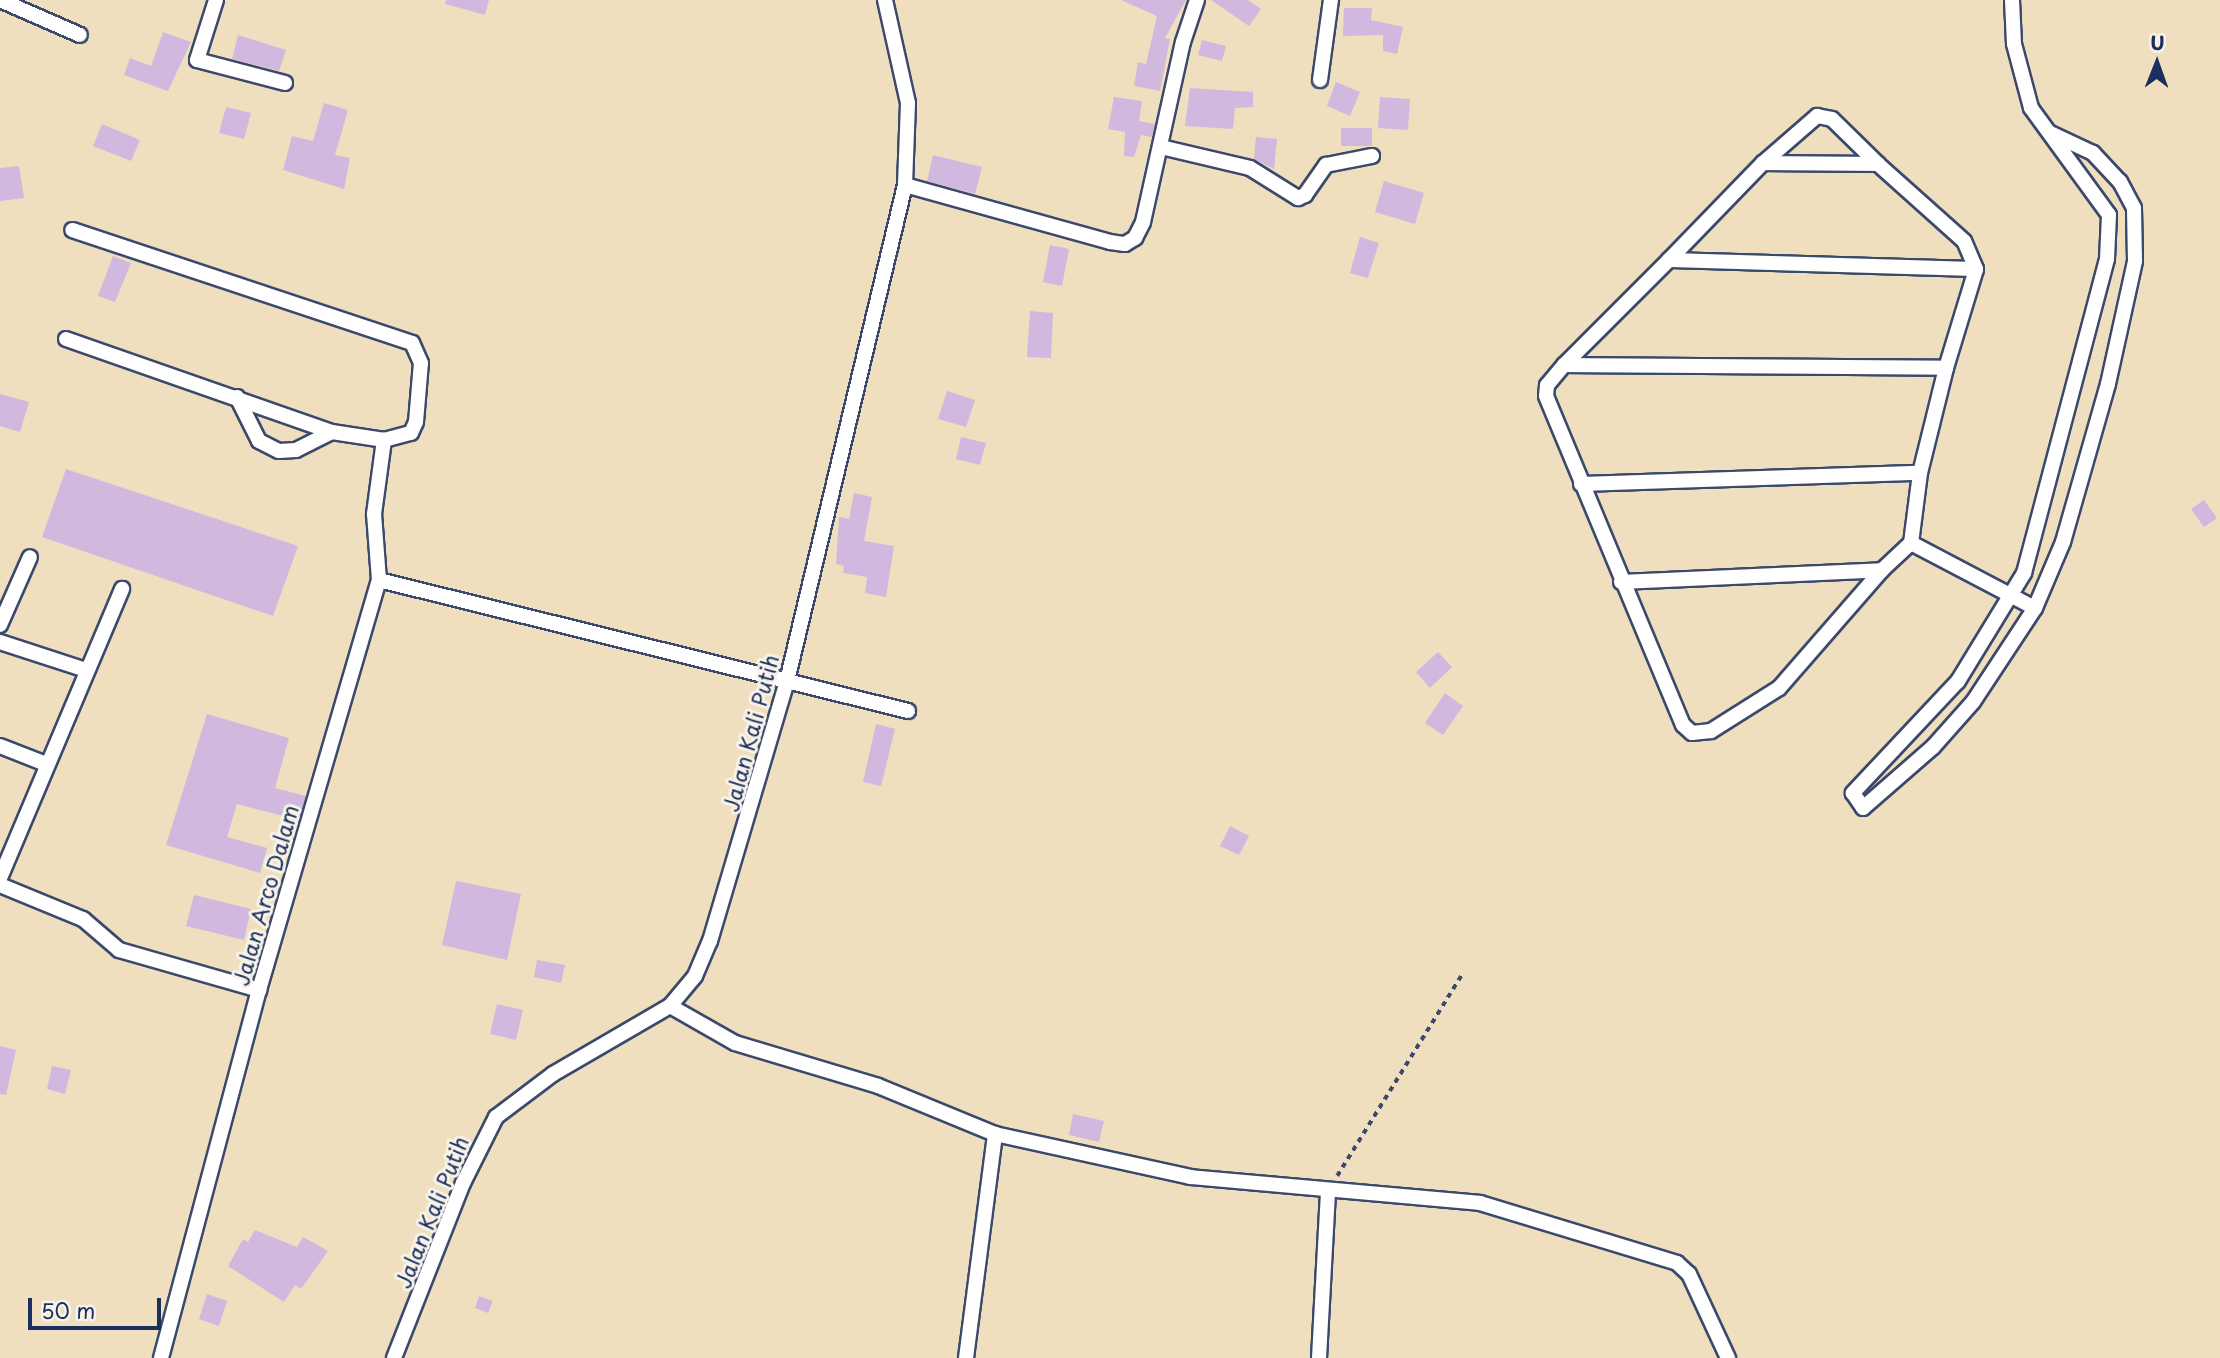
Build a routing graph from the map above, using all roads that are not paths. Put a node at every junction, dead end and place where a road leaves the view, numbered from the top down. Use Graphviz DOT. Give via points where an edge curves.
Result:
graph roads {
  1 [pos="216,0"];
  2 [pos="885,0"];
  3 [pos="1197,0"];
  4 [pos="1331,0"];
  5 [pos="2012,0"];
  6 [pos="0,1"];
  7 [pos="80,35"];
  8 [pos="1320,80"];
  9 [pos="285,83"];
  10 [pos="2050,133"];
  11 [pos="1161,147"];
  12 [pos="1372,156"];
  13 [pos="1763,163"];
  14 [pos="1878,164"];
  15 [pos="905,185"];
  16 [pos="72,230"];
  17 [pos="1669,260"];
  18 [pos="1976,269"];
  19 [pos="66,339"];
  20 [pos="1564,365"];
  21 [pos="1946,368"];
  22 [pos="237,397"];
  23 [pos="332,432"];
  24 [pos="384,440"];
  25 [pos="1920,473"];
  26 [pos="1581,484"];
  27 [pos="1911,543"];
  28 [pos="30,556"];
  29 [pos="1882,570"];
  30 [pos="379,580"];
  31 [pos="1621,582"];
  32 [pos="122,589"];
  33 [pos="2013,594"];
  34 [pos="2035,608"];
  35 [pos="0,625"];
  36 [pos="0,642"];
  37 [pos="86,670"];
  38 [pos="787,681"];
  39 [pos="908,711"];
  40 [pos="0,746"];
  41 [pos="46,764"];
  42 [pos="5,852"];
  43 [pos="0,878"];
  44 [pos="0,885"];
  45 [pos="259,990"];
  46 [pos="670,1006"];
  47 [pos="995,1134"];
  48 [pos="1328,1191"];
  49 [pos="161,1358"];
  50 [pos="394,1358"];
  51 [pos="966,1358"];
  52 [pos="1319,1358"];
  53 [pos="1728,1358"];
  1 -- 9 [label="street" via="197,60"];
  2 -- 15 [label="street, Jalan Kali Putih" via="908,103"];
  3 -- 11 [label="street"];
  4 -- 8 [label="street"];
  5 -- 10 [label="street" via="2014,44 2024,88 2031,108"];
  6 -- 7 [label="street"];
  10 -- 33 [label="street" via="2074,170 2100,197 2111,229 2038,531"];
  10 -- 34 [label="street" via="2093,153 2120,182 2134,208 2136,261 2108,384 2067,529"];
  11 -- 12 [label="street" via="1258,171 1298,198 1326,165"];
  11 -- 15 [label="street" via="1143,222 1135,238 1125,244"];
  13 -- 14 [label="street"];
  13 -- 14 [label="street" via="1818,116 1832,119"];
  13 -- 17 [label="street"];
  14 -- 18 [label="street" via="1964,240"];
  15 -- 38 [label="street, Jalan Kali Putih"];
  16 -- 24 [label="street" via="412,343 421,363 416,422 411,433"];
  17 -- 18 [label="street"];
  17 -- 20 [label="street"];
  18 -- 21 [label="street"];
  19 -- 22 [label="street"];
  20 -- 21 [label="street"];
  20 -- 26 [label="street" via="1547,385 1546,396"];
  21 -- 25 [label="street"];
  22 -- 23 [label="street"];
  22 -- 23 [label="street" via="259,441 279,451 296,450"];
  23 -- 24 [label="street"];
  24 -- 30 [label="street, Jalan Arco Dalam" via="374,514"];
  25 -- 26 [label="street"];
  25 -- 27 [label="street"];
  26 -- 31 [label="street"];
  27 -- 29 [label="street"];
  27 -- 33 [label="street"];
  28 -- 35 [label="street"];
  29 -- 31 [label="street"];
  29 -- 31 [label="street" via="1794,676 1699,734 1683,725"];
  30 -- 38 [label="street"];
  30 -- 45 [label="street, Jalan Arco Dalam"];
  32 -- 37 [label="street"];
  33 -- 34 [label="street"];
  33 -- 34 [label="street" via="1958,681 1853,793 1861,808 1933,747 1965,711"];
  36 -- 37 [label="street"];
  37 -- 41 [label="street"];
  38 -- 39 [label="street"];
  38 -- 46 [label="street, Jalan Kali Putih" via="710,941 695,976"];
  40 -- 41 [label="street"];
  41 -- 42 [label="street"];
  42 -- 43 [label="street"];
  44 -- 45 [label="street" via="83,919 118,950"];
  45 -- 49 [label="street, Jalan Arco Dalam"];
  46 -- 47 [label="street" via="735,1043 878,1086"];
  46 -- 50 [label="street, Jalan Kali Putih" via="553,1074 496,1117 463,1183"];
  47 -- 48 [label="street" via="1190,1177"];
  47 -- 51 [label="street"];
  48 -- 52 [label="street"];
  48 -- 53 [label="street" via="1500,1207 1677,1263 1689,1274"];
}
